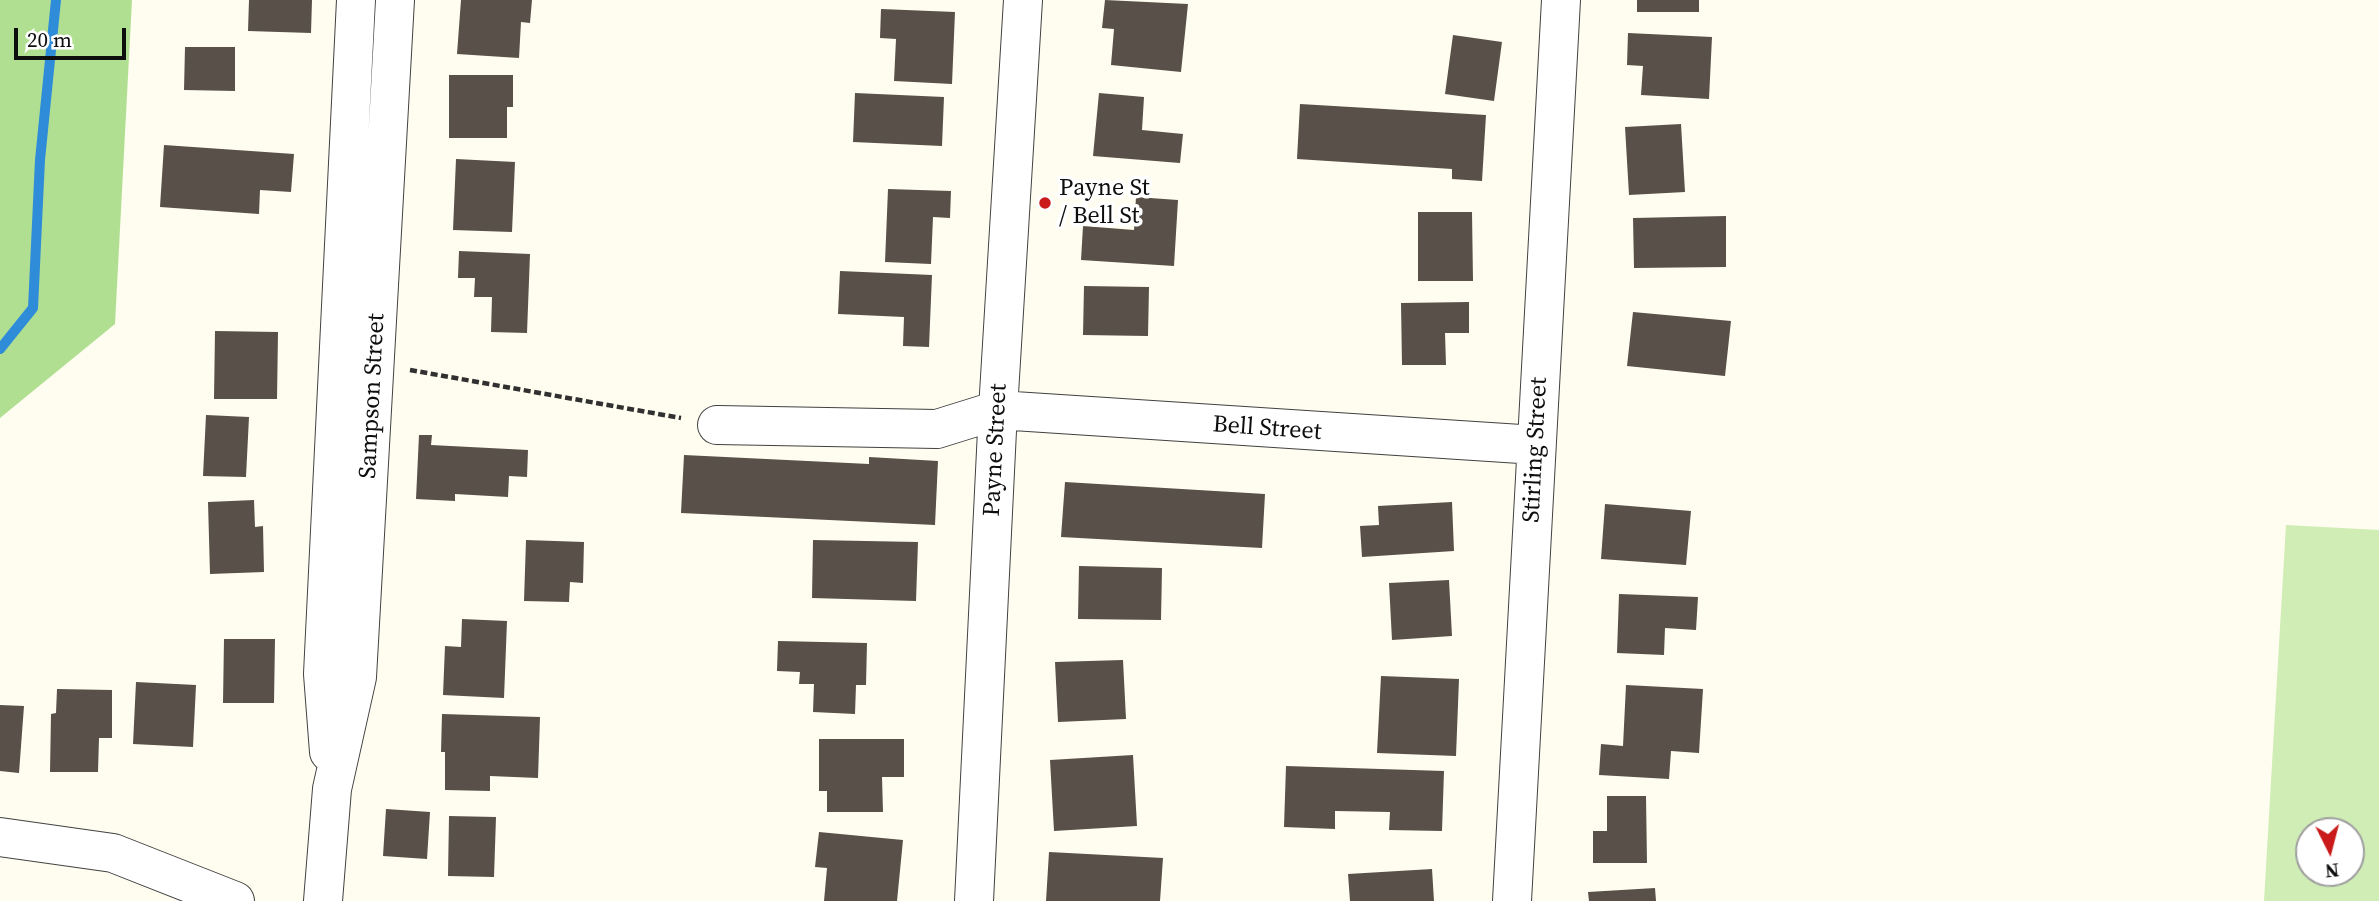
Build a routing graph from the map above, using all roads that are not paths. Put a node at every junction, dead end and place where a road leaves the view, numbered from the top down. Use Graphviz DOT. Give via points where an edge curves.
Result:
graph roads {
  1 [pos="356,0"];
  2 [pos="395,0"];
  3 [pos="1023,0"];
  4 [pos="1561,0"];
  5 [pos="998,410"];
  6 [pos="717,425"];
  7 [pos="1536,445"];
  8 [pos="332,789"];
  9 [pos="0,837"];
  10 [pos="234,901"];
  11 [pos="323,901"];
  12 [pos="974,901"];
  13 [pos="1512,901"];
  1 -- 8 [label="street, Sampson Street" via="323,674"];
  2 -- 8 [label="street, Sampson Street" via="357,677"];
  3 -- 5 [label="street, Payne Street"];
  4 -- 7 [label="street, Stirling Street"];
  5 -- 6 [label="street" via="937,429"];
  5 -- 7 [label="street, Bell Street"];
  5 -- 12 [label="street, Payne Street"];
  7 -- 13 [label="street, Stirling Street"];
  8 -- 11 [label="street, Sampson Street"];
  9 -- 10 [label="street" via="113,853"];
}
